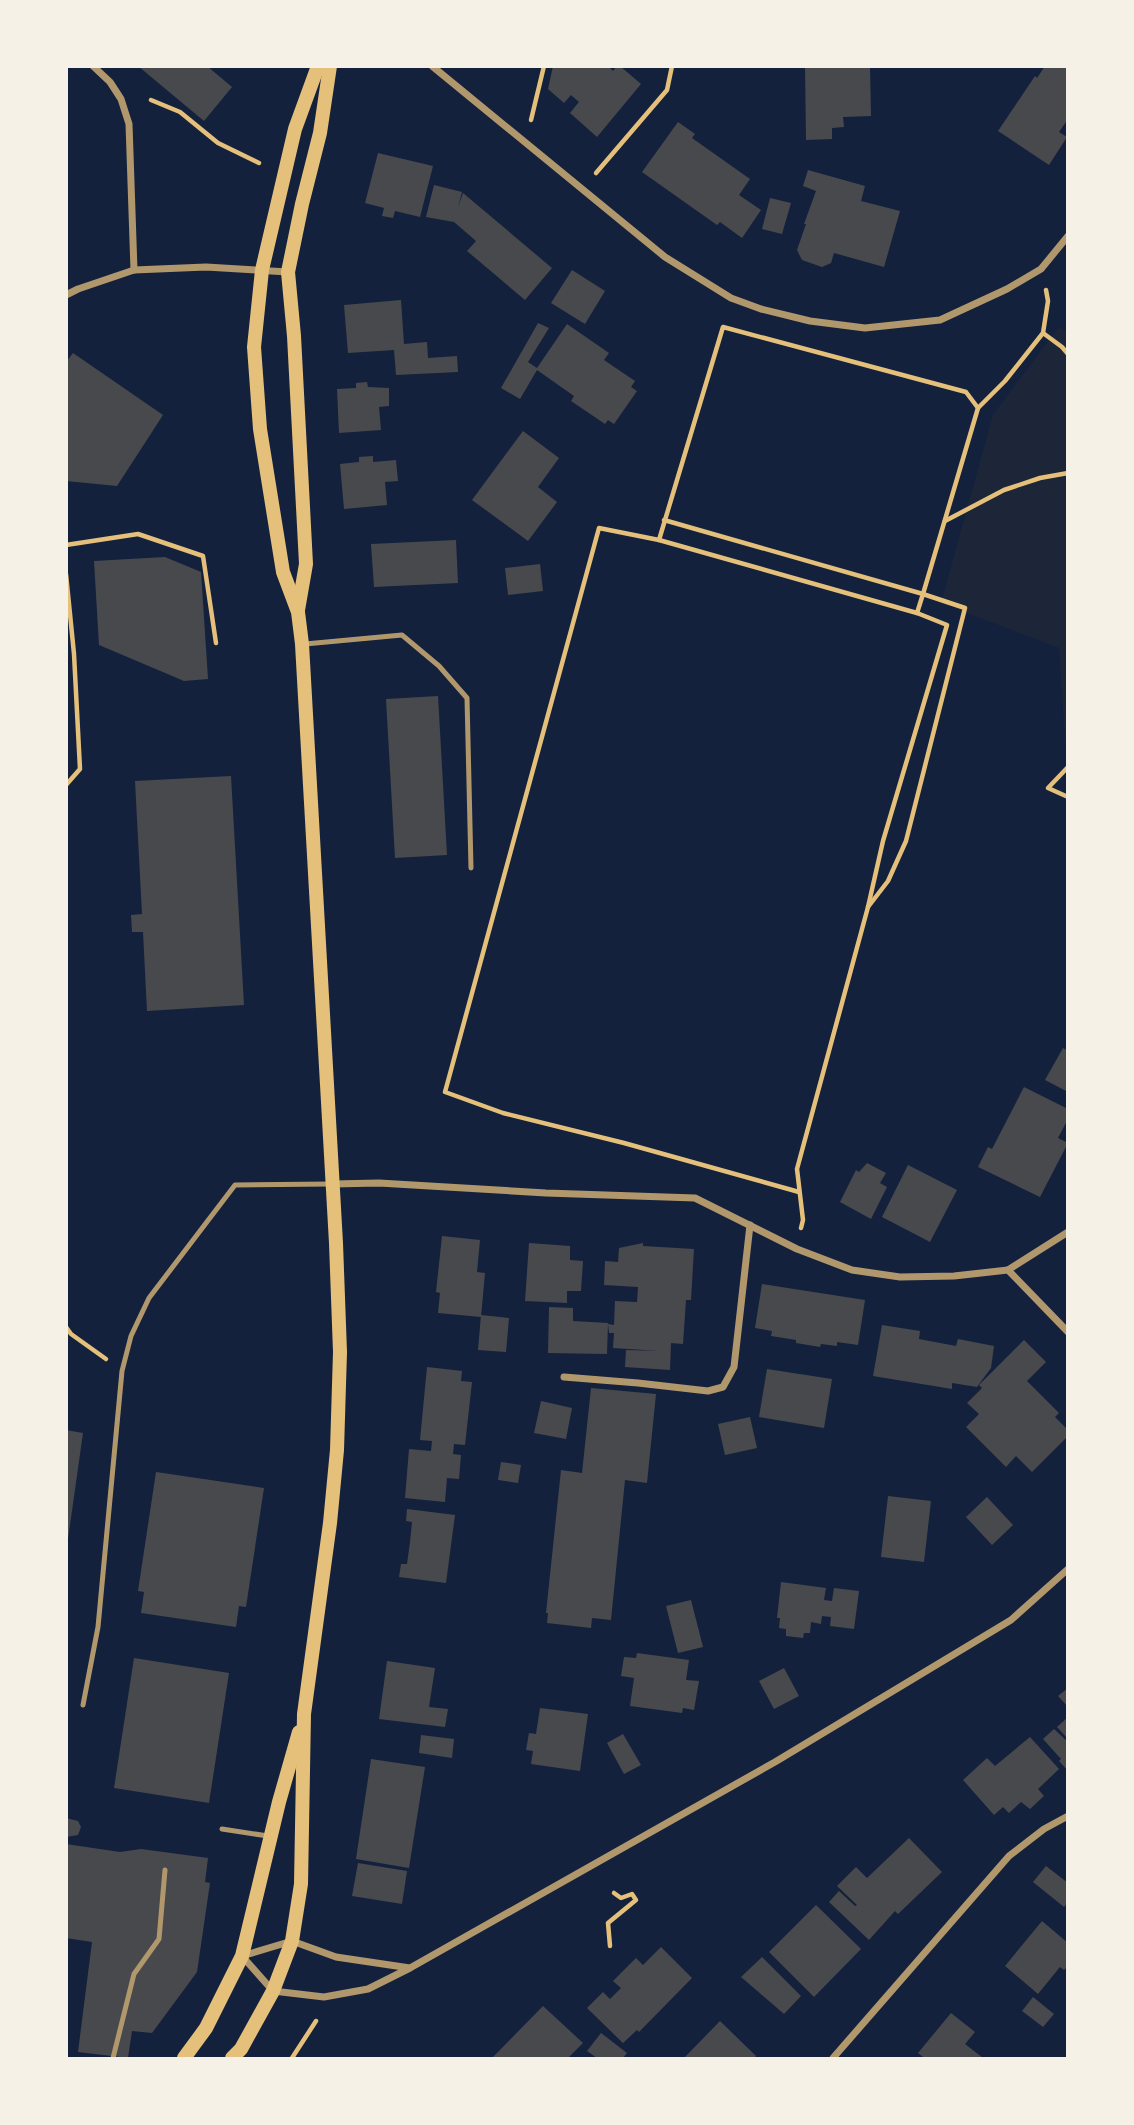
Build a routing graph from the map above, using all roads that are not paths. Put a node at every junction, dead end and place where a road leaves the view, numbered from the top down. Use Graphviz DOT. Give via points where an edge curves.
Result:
graph roads {
  1 [pos="93,66"];
  2 [pos="318,66"];
  3 [pos="330,66"];
  4 [pos="432,66"];
  5 [pos="1068,236"];
  6 [pos="134,270"];
  7 [pos="262,270"];
  8 [pos="288,272"];
  9 [pos="66,295"];
  10 [pos="298,612"];
  11 [pos="302,644"];
  12 [pos="471,868"];
  13 [pos="333,1184"];
  14 [pos="750,1225"];
  15 [pos="1068,1232"];
  16 [pos="1008,1270"];
  17 [pos="1068,1332"];
  18 [pos="564,1377"];
  19 [pos="1068,1569"];
  20 [pos="83,1705"];
  21 [pos="304,1714"];
  22 [pos="1068,1816"];
  23 [pos="222,1829"];
  24 [pos="271,1837"];
  25 [pos="165,1870"];
  26 [pos="292,1941"];
  27 [pos="242,1956"];
  28 [pos="411,1968"];
  29 [pos="273,1991"];
  30 [pos="113,2059"];
  31 [pos="184,2059"];
  32 [pos="232,2059"];
  33 [pos="833,2059"];
  1 -- 6 [label="street" via="121,99 129,124"];
  2 -- 7 [label="main road" via="295,129"];
  3 -- 8 [label="main road" via="320,133"];
  4 -- 5 [label="street" via="665,257 732,298 761,309 865,328 940,320 1041,269"];
  6 -- 7 [label="street"];
  6 -- 9 [label="street"];
  7 -- 8 [label="street"];
  7 -- 10 [label="main road" via="254,347 260,429 283,572"];
  8 -- 10 [label="main road" via="306,564"];
  10 -- 11 [label="main road"];
  11 -- 12 [label="lane" via="402,635 467,698"];
  11 -- 13 [label="main road"];
  13 -- 14 [label="street" via="695,1198"];
  13 -- 20 [label="lane" via="235,1185 149,1298 131,1336 122,1371 98,1627"];
  13 -- 21 [label="main road" via="340,1352 337,1450"];
  14 -- 16 [label="street" via="852,1270 900,1278"];
  14 -- 18 [label="street" via="734,1367 723,1387 708,1391"];
  15 -- 16 [label="street"];
  16 -- 17 [label="street"];
  19 -- 28 [label="street" via="1011,1620 775,1762"];
  21 -- 24 [label="main road"];
  21 -- 26 [label="main road" via="301,1884"];
  22 -- 33 [label="street" via="1009,1856"];
  23 -- 24 [label="lane"];
  24 -- 27 [label="main road"];
  25 -- 30 [label="lane" via="159,1939 134,1974"];
  26 -- 27 [label="street"];
  26 -- 28 [label="street" via="336,1957"];
  26 -- 29 [label="main road"];
  27 -- 29 [label="street"];
  27 -- 31 [label="main road" via="206,2028"];
  28 -- 29 [label="street" via="368,1989 324,1997"];
  29 -- 32 [label="main road"];
}
